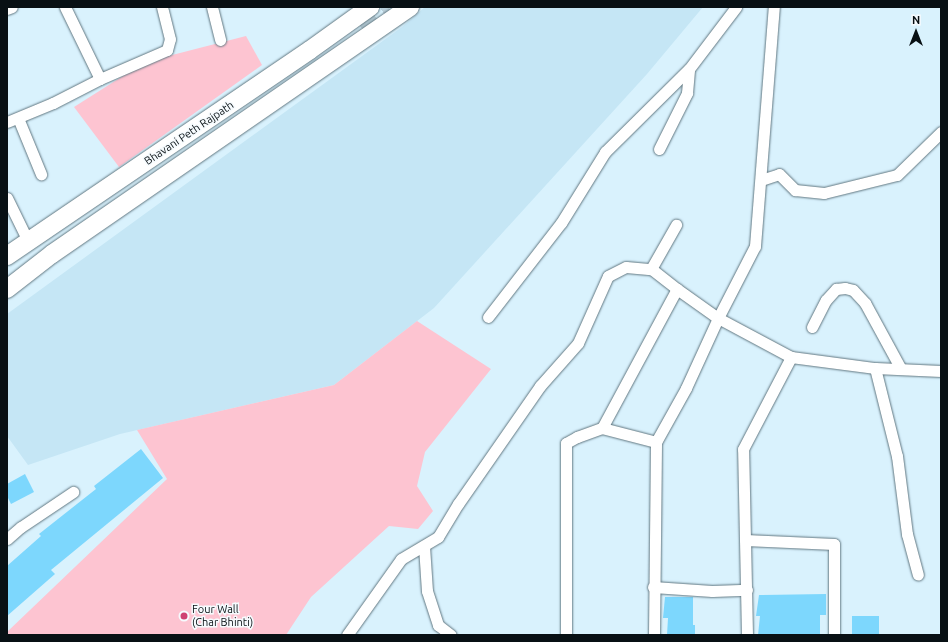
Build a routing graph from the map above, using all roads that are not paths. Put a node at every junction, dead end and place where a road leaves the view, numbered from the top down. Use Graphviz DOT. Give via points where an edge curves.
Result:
graph roads {
  1 [pos="12,7"];
  2 [pos="65,7"];
  3 [pos="162,7"];
  4 [pos="212,7"];
  5 [pos="370,7"];
  6 [pos="410,7"];
  7 [pos="736,7"];
  8 [pos="774,7"];
  9 [pos="7,9"];
  10 [pos="360,26"];
  11 [pos="220,40"];
  12 [pos="689,69"];
  13 [pos="100,79"];
  14 [pos="18,118"];
  15 [pos="7,122"];
  16 [pos="941,132"];
  17 [pos="659,149"];
  18 [pos="41,174"];
  19 [pos="761,180"];
  20 [pos="7,198"];
  21 [pos="676,225"];
  22 [pos="28,241"];
  23 [pos="7,256"];
  24 [pos="7,268"];
  25 [pos="651,269"];
  26 [pos="7,289"];
  27 [pos="678,289"];
  28 [pos="488,317"];
  29 [pos="718,318"];
  30 [pos="812,327"];
  31 [pos="791,357"];
  32 [pos="875,368"];
  33 [pos="901,369"];
  34 [pos="941,371"];
  35 [pos="602,428"];
  36 [pos="656,442"];
  37 [pos="73,492"];
  38 [pos="7,539"];
  39 [pos="745,540"];
  40 [pos="424,546"];
  41 [pos="918,575"];
  42 [pos="653,587"];
  43 [pos="747,590"];
  44 [pos="347,635"];
  45 [pos="450,635"];
  46 [pos="566,635"];
  47 [pos="654,635"];
  48 [pos="747,635"];
  49 [pos="834,635"];
  1 -- 9 [label="street"];
  2 -- 13 [label="street"];
  3 -- 13 [label="street" via="170,39 167,50"];
  4 -- 11 [label="street"];
  5 -- 22 [label="main road, Bhavani Peth Rajpath"];
  6 -- 26 [label="main road" via="52,254"];
  7 -- 12 [label="street"];
  8 -- 19 [label="street"];
  10 -- 24 [label="main road" via="35,254"];
  12 -- 17 [label="street" via="687,93"];
  12 -- 28 [label="street" via="605,152 561,223"];
  13 -- 14 [label="street"];
  14 -- 15 [label="street"];
  14 -- 18 [label="street"];
  16 -- 19 [label="street" via="897,175 824,193 795,190 779,174"];
  19 -- 29 [label="street" via="755,246"];
  20 -- 22 [label="street"];
  21 -- 25 [label="street"];
  22 -- 23 [label="main road, Bhavani Peth Rajpath"];
  25 -- 27 [label="street"];
  25 -- 40 [label="street" via="626,267 608,276 578,343 540,386 438,537"];
  27 -- 29 [label="street"];
  27 -- 35 [label="street"];
  29 -- 31 [label="street"];
  29 -- 36 [label="street" via="686,388"];
  30 -- 33 [label="street" via="826,300 836,289 854,290 865,303"];
  31 -- 32 [label="street"];
  31 -- 39 [label="street" via="743,449"];
  32 -- 33 [label="street"];
  32 -- 41 [label="street" via="897,456 907,534"];
  33 -- 34 [label="street"];
  35 -- 36 [label="street"];
  35 -- 46 [label="street" via="566,443"];
  36 -- 42 [label="street"];
  37 -- 38 [label="street"];
  39 -- 43 [label="street"];
  39 -- 49 [label="street" via="834,544"];
  40 -- 44 [label="street" via="401,559"];
  40 -- 45 [label="street" via="427,591 438,625"];
  42 -- 43 [label="street" via="712,591"];
  42 -- 47 [label="street"];
  43 -- 48 [label="street"];
}
